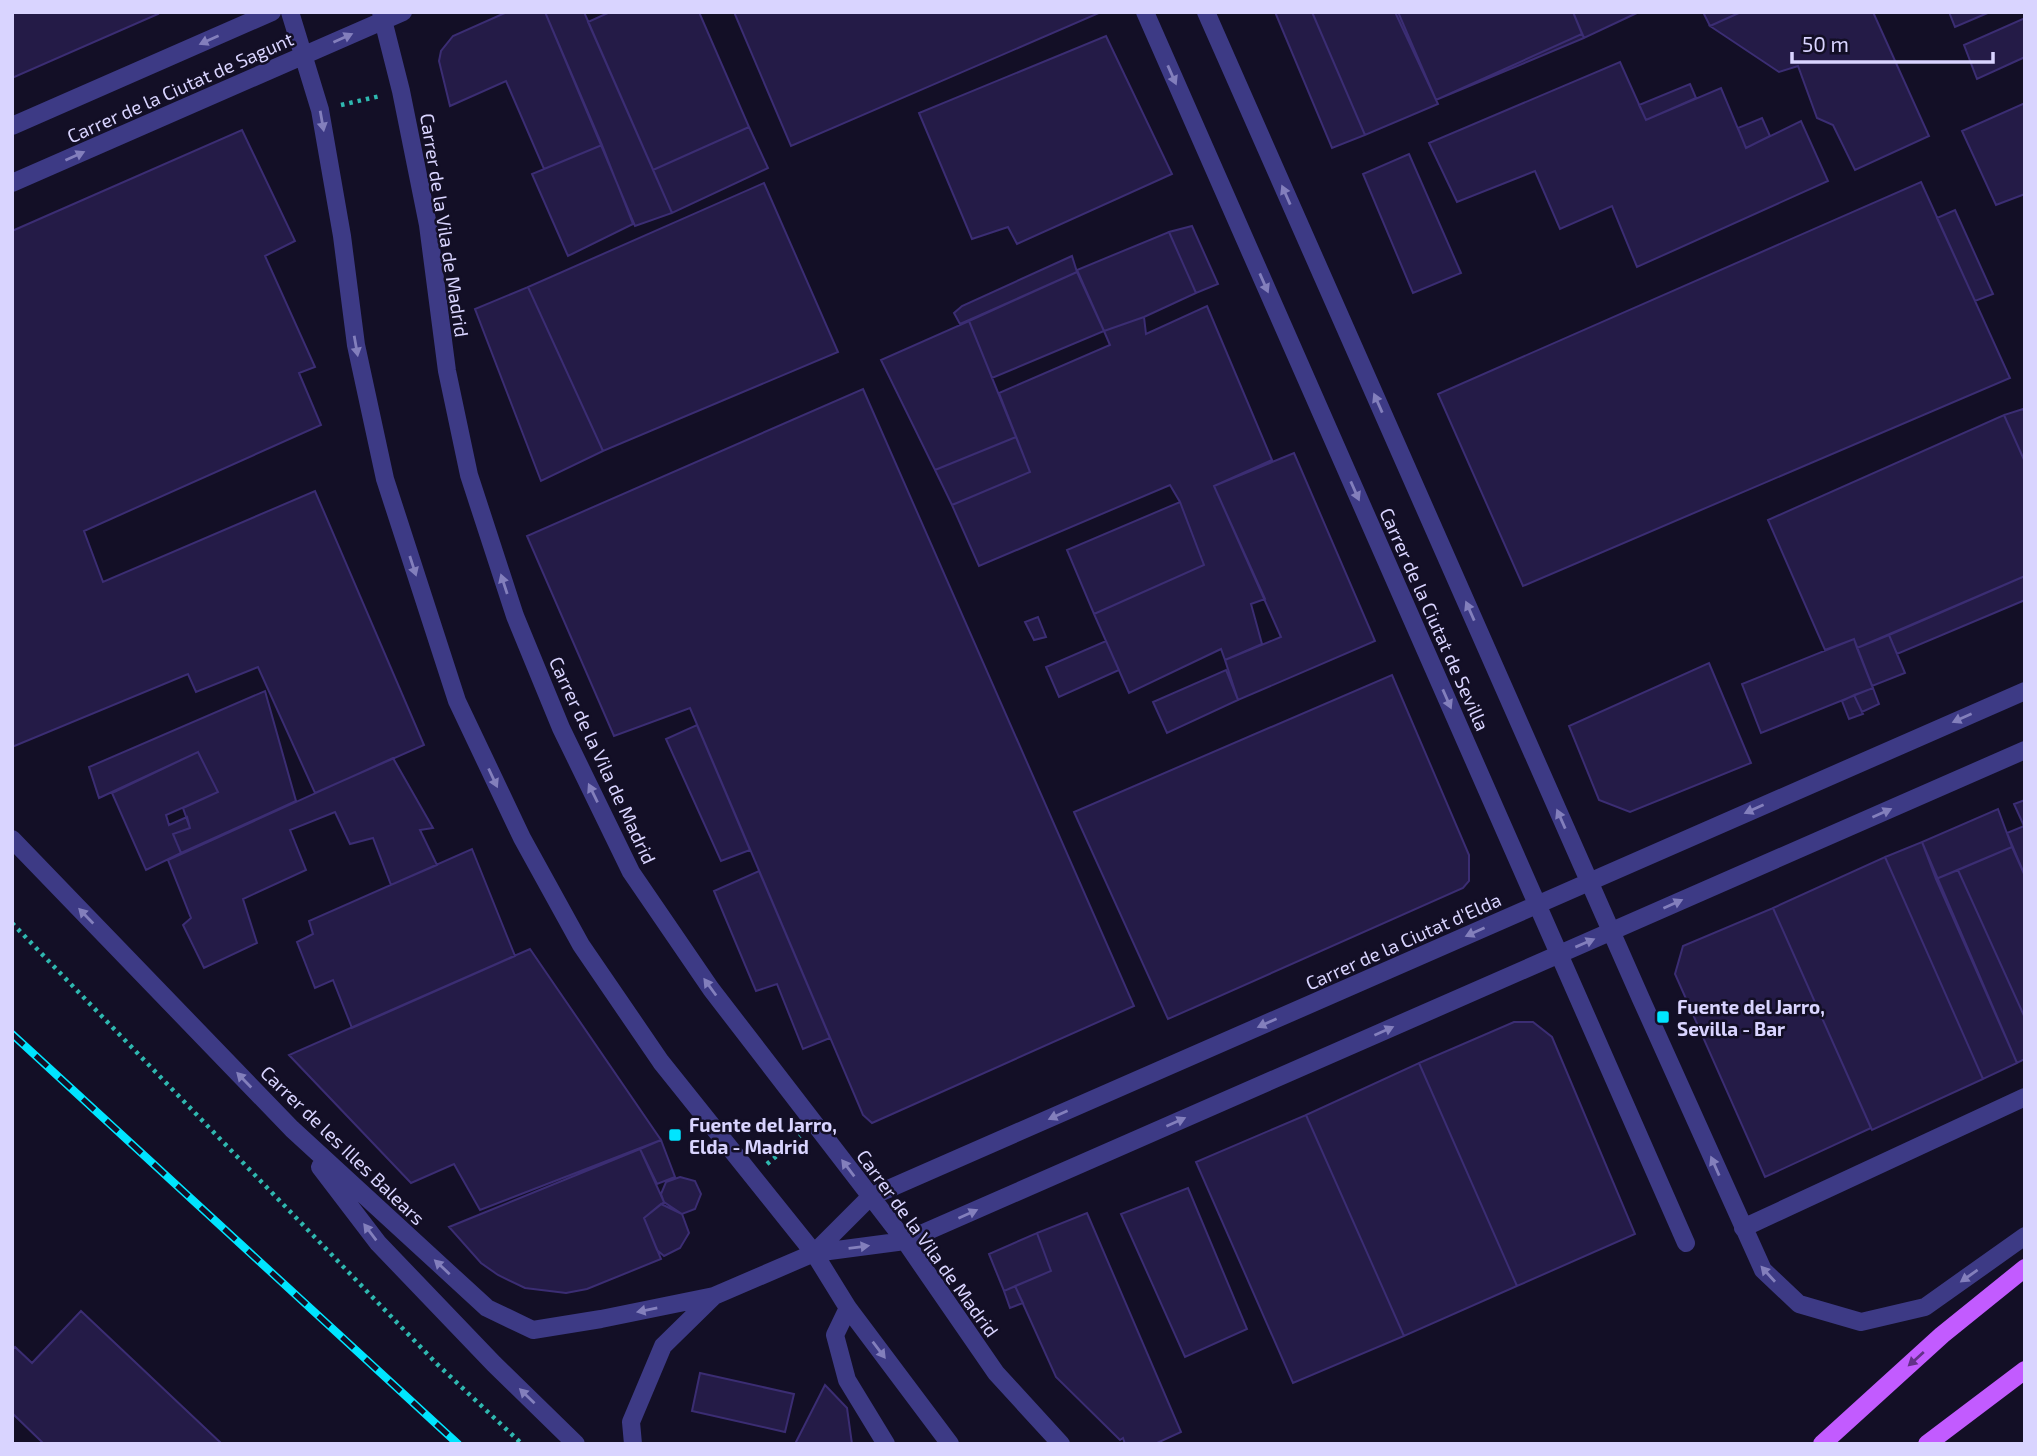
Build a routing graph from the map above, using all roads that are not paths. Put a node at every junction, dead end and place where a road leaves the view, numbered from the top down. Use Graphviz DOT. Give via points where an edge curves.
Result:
graph roads {
  1 [pos="272,12"];
  2 [pos="290,12"];
  3 [pos="402,12"];
  4 [pos="1145,12"];
  5 [pos="1206,12"];
  6 [pos="382,16"];
  7 [pos="303,56"];
  8 [pos="12,126"];
  9 [pos="12,183"];
  10 [pos="2025,691"];
  11 [pos="2025,750"];
  12 [pos="12,839"];
  13 [pos="1589,882"];
  14 [pos="1538,905"];
  15 [pos="1611,932"];
  16 [pos="1559,954"];
  17 [pos="2025,1097"];
  18 [pos="292,1129"];
  19 [pos="870,1197"];
  20 [pos="1743,1228"];
  21 [pos="2025,1236"];
  22 [pos="905,1241"];
  23 [pos="1686,1243"];
  24 [pos="814,1253"];
  25 [pos="2025,1268"];
  26 [pos="714,1297"];
  27 [pos="848,1308"];
  28 [pos="2025,1370"];
  29 [pos="576,1444"];
  30 [pos="634,1444"];
  31 [pos="886,1444"];
  32 [pos="950,1444"];
  33 [pos="1061,1444"];
  34 [pos="1822,1444"];
  35 [pos="1927,1444"];
  1 -- 8 [label="street, Carrer de la Ciutat de Sagunt, one-way"];
  2 -- 7 [label="street"];
  3 -- 6 [label="street, Carrer de la Ciutat de Sagunt"];
  4 -- 14 [label="street, Carrer de la Ciutat de Sevilla, one-way"];
  13 -- 5 [label="street, Carrer de la Ciutat de Sevilla, one-way"];
  7 -- 6 [label="street, Carrer de la Ciutat de Sagunt, one-way"];
  19 -- 6 [label="street, Carrer de la Vila de Madrid, one-way" via="711,989 631,872 561,728 515,616 470,475 447,371 428,225"];
  9 -- 7 [label="street, Carrer de la Ciutat de Sagunt, one-way"];
  7 -- 24 [label="street, one-way" via="320,110 356,345 385,480 457,701 522,838 581,944 661,1062"];
  10 -- 13 [label="street, Carrer de la Ciutat d'Elda, one-way"];
  15 -- 11 [label="street, Carrer de la Ciutat d'Elda, one-way"];
  18 -- 12 [label="street, Carrer de les Illes Balears, one-way"];
  13 -- 14 [label="street, Carrer de la Ciutat d'Elda"];
  13 -- 15 [label="street, Carrer de la Ciutat de Sevilla"];
  14 -- 16 [label="street, Carrer de la Ciutat de Sevilla"];
  14 -- 19 [label="street, Carrer de la Ciutat d'Elda, one-way"];
  16 -- 15 [label="street, Carrer de la Ciutat d'Elda, one-way"];
  20 -- 15 [label="street, Carrer de la Ciutat de Sevilla, one-way"];
  22 -- 16 [label="street, Carrer de la Ciutat d'Elda, one-way"];
  16 -- 23 [label="street, Carrer de la Ciutat de Sevilla"];
  17 -- 20 [label="street"];
  26 -- 18 [label="street, Carrer de les Illes Balears, one-way" via="533,1330 487,1308"];
  29 -- 18 [label="street, one-way" via="378,1243"];
  19 -- 22 [label="street, Carrer de la Vila de Madrid"];
  19 -- 24 [label="street, Carrer de la Ciutat d'Elda"];
  21 -- 20 [label="street, Carrer de la Ciutat de Sevilla, one-way" via="1925,1307 1860,1322 1799,1304 1763,1270"];
  24 -- 22 [label="street, Carrer de la Ciutat d'Elda, one-way"];
  22 -- 33 [label="street, Carrer de la Vila de Madrid" via="996,1373"];
  24 -- 26 [label="street, Carrer de la Ciutat d'Elda"];
  24 -- 27 [label="street"];
  25 -- 34 [label="main road, one-way" via="1942,1335"];
  26 -- 30 [label="street" via="663,1346 631,1422"];
  27 -- 31 [label="street" via="835,1335 847,1380"];
  27 -- 32 [label="street, one-way"];
  28 -- 35 [label="main road"];
}
